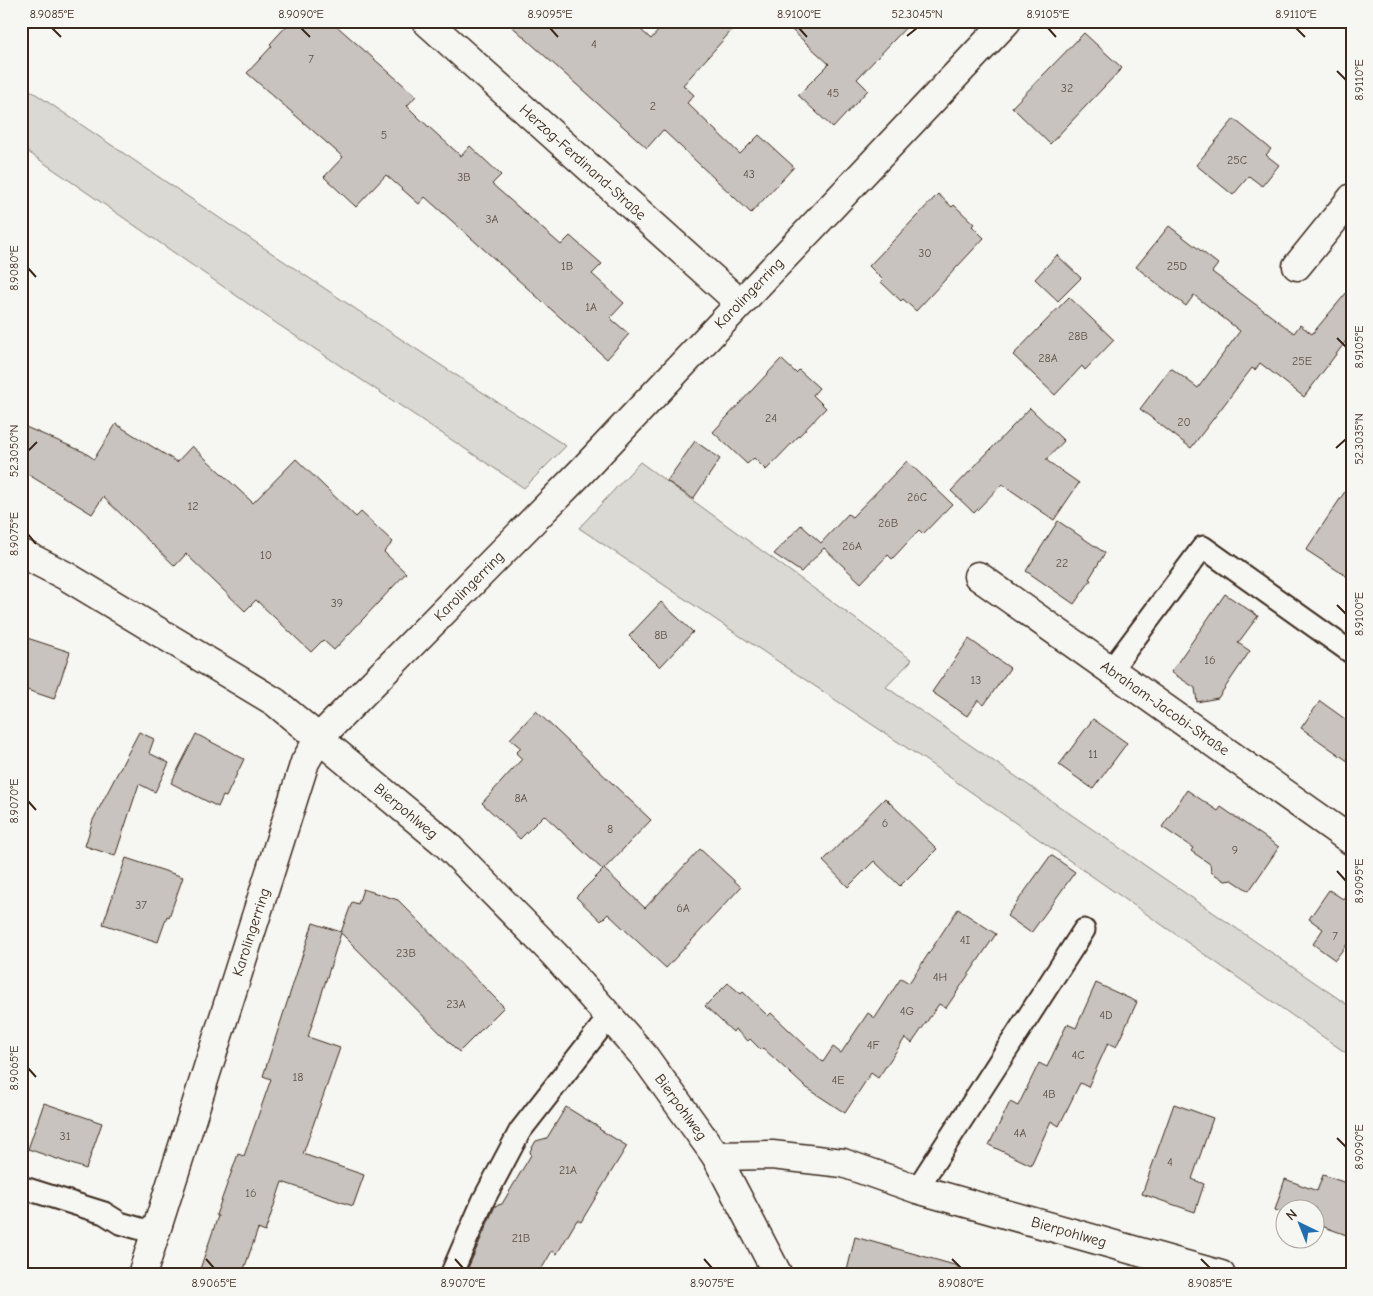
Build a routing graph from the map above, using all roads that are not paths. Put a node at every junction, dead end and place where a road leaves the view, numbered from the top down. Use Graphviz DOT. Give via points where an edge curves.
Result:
graph roads {
  1 [pos="426,21"];
  2 [pos="1007,21"];
  3 [pos="1352,198"];
  4 [pos="1297,266"];
  5 [pos="740,303"];
  6 [pos="21,553"];
  7 [pos="978,576"];
  8 [pos="1352,653"];
  9 [pos="1111,670"];
  10 [pos="319,738"];
  11 [pos="1352,841"];
  12 [pos="1084,930"];
  13 [pos="609,1016"];
  14 [pos="716,1156"];
  15 [pos="21,1186"];
  16 [pos="917,1189"];
  17 [pos="155,1233"];
  18 [pos="142,1275"];
  19 [pos="452,1275"];
  20 [pos="778,1275"];
  21 [pos="1221,1275"];
  1 -- 5 [label="street, Herzog-Ferdinand-Straße"];
  2 -- 5 [label="street, Karolingerring"];
  3 -- 4 [label="street"];
  5 -- 10 [label="street, Karolingerring" via="581,472"];
  6 -- 10 [label="street, Bierpohlweg" via="66,576 275,702"];
  7 -- 9 [label="street, Abraham-Jacobi-Straße"];
  8 -- 9 [label="lane" via="1203,547"];
  9 -- 11 [label="street, Abraham-Jacobi-Straße"];
  10 -- 13 [label="street, Bierpohlweg" via="446,844 555,955"];
  10 -- 17 [label="street, Karolingerring" via="305,762"];
  12 -- 16 [label="lane"];
  13 -- 14 [label="street, Bierpohlweg" via="644,1056"];
  13 -- 19 [label="lane" via="520,1131 484,1199"];
  14 -- 16 [label="street, Bierpohlweg" via="772,1155 843,1164"];
  14 -- 20 [label="street, Bierpohlweg"];
  15 -- 17 [label="lane" via="104,1213 120,1224"];
  16 -- 21 [label="street, Bierpohlweg"];
  17 -- 18 [label="street, Karolingerring"];
}
